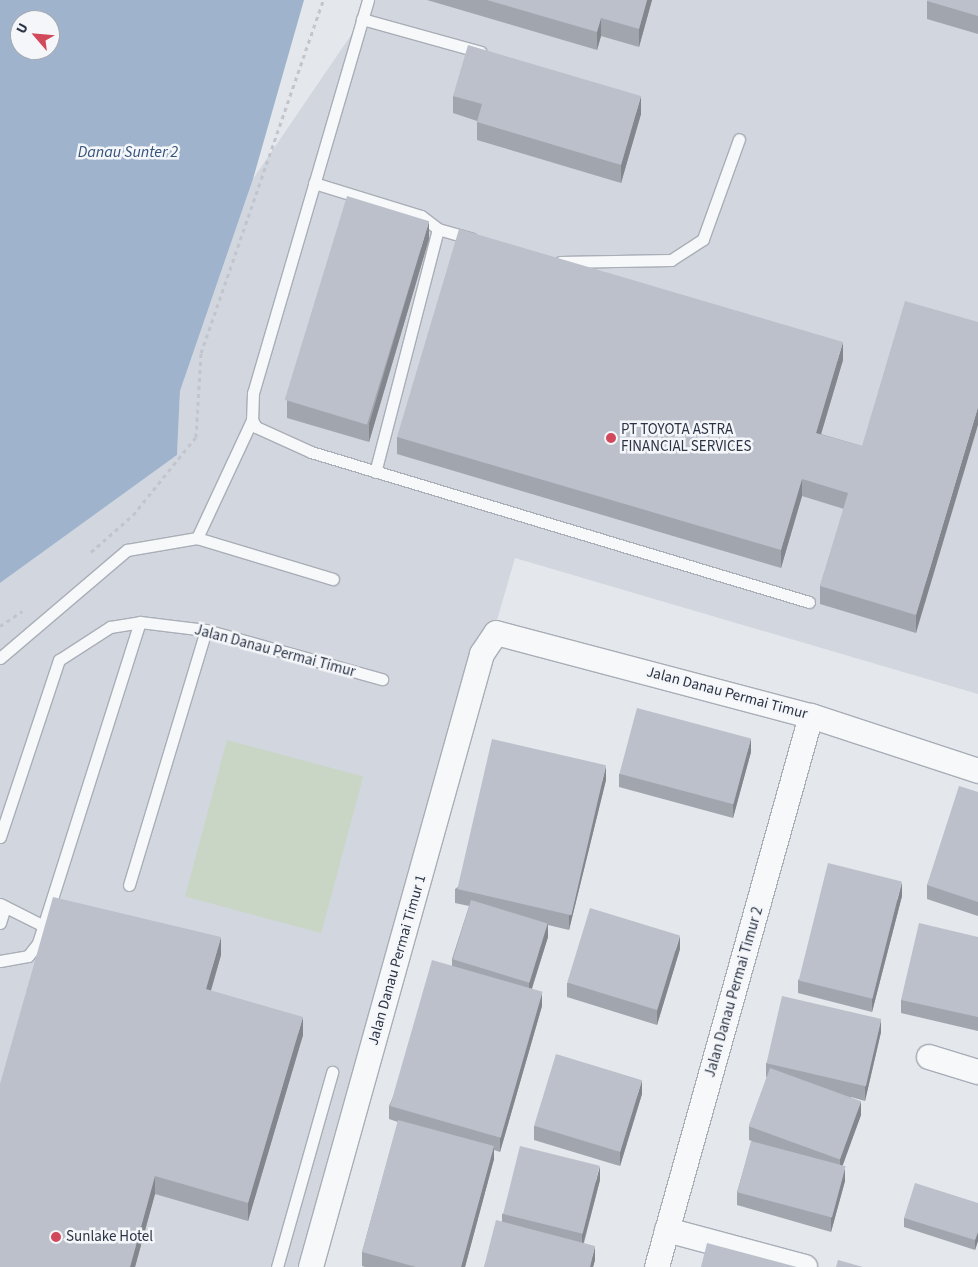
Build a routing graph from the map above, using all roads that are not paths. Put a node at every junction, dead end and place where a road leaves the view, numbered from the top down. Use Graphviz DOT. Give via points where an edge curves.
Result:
graph roads {
  1 [pos="368,0"];
  2 [pos="362,19"];
  3 [pos="495,56"];
  4 [pos="739,139"];
  5 [pos="314,183"];
  6 [pos="438,229"];
  7 [pos="484,243"];
  8 [pos="547,259"];
  9 [pos="252,420"];
  10 [pos="375,472"];
  11 [pos="197,538"];
  12 [pos="333,579"];
  13 [pos="809,602"];
  14 [pos="140,622"];
  15 [pos="206,630"];
  16 [pos="482,654"];
  17 [pos="0,658"];
  18 [pos="382,679"];
  19 [pos="811,716"];
  20 [pos="978,771"];
  21 [pos="0,836"];
  22 [pos="129,885"];
  23 [pos="3,905"];
  24 [pos="0,923"];
  25 [pos="42,925"];
  26 [pos="0,961"];
  27 [pos="929,1057"];
  28 [pos="332,1072"];
  29 [pos="978,1072"];
  30 [pos="667,1230"];
  31 [pos="277,1267"];
  32 [pos="312,1267"];
  33 [pos="657,1267"];
  34 [pos="805,1267"];
  1 -- 2 [label="lane"];
  2 -- 3 [label="lane"];
  2 -- 5 [label="lane"];
  4 -- 8 [label="lane" via="703,239 672,260 565,263"];
  5 -- 6 [label="lane" via="421,216"];
  5 -- 9 [label="lane" via="253,394"];
  6 -- 7 [label="lane"];
  6 -- 10 [label="lane"];
  9 -- 10 [label="lane" via="266,434"];
  9 -- 11 [label="lane"];
  10 -- 13 [label="lane"];
  11 -- 12 [label="lane"];
  11 -- 17 [label="lane" via="127,550"];
  14 -- 15 [label="lane, Jalan Danau Permai Timur"];
  14 -- 21 [label="lane, Jalan Danau Permai Timur" via="110,627 59,660"];
  14 -- 25 [label="lane"];
  15 -- 18 [label="lane, Jalan Danau Permai Timur"];
  15 -- 22 [label="lane"];
  16 -- 19 [label="street, Jalan Danau Permai Timur" via="496,633 510,635"];
  16 -- 32 [label="street, Jalan Danau Permai Timur 1"];
  19 -- 20 [label="street, Jalan Danau Permai Timur"];
  19 -- 30 [label="street, Jalan Danau Permai Timur 2"];
  23 -- 24 [label="lane"];
  23 -- 25 [label="lane"];
  25 -- 26 [label="lane" via="38,943 28,956"];
  27 -- 29 [label="street"];
  28 -- 31 [label="lane"];
  30 -- 33 [label="street, Jalan Danau Permai Timur 2"];
  30 -- 34 [label="street"];
}
